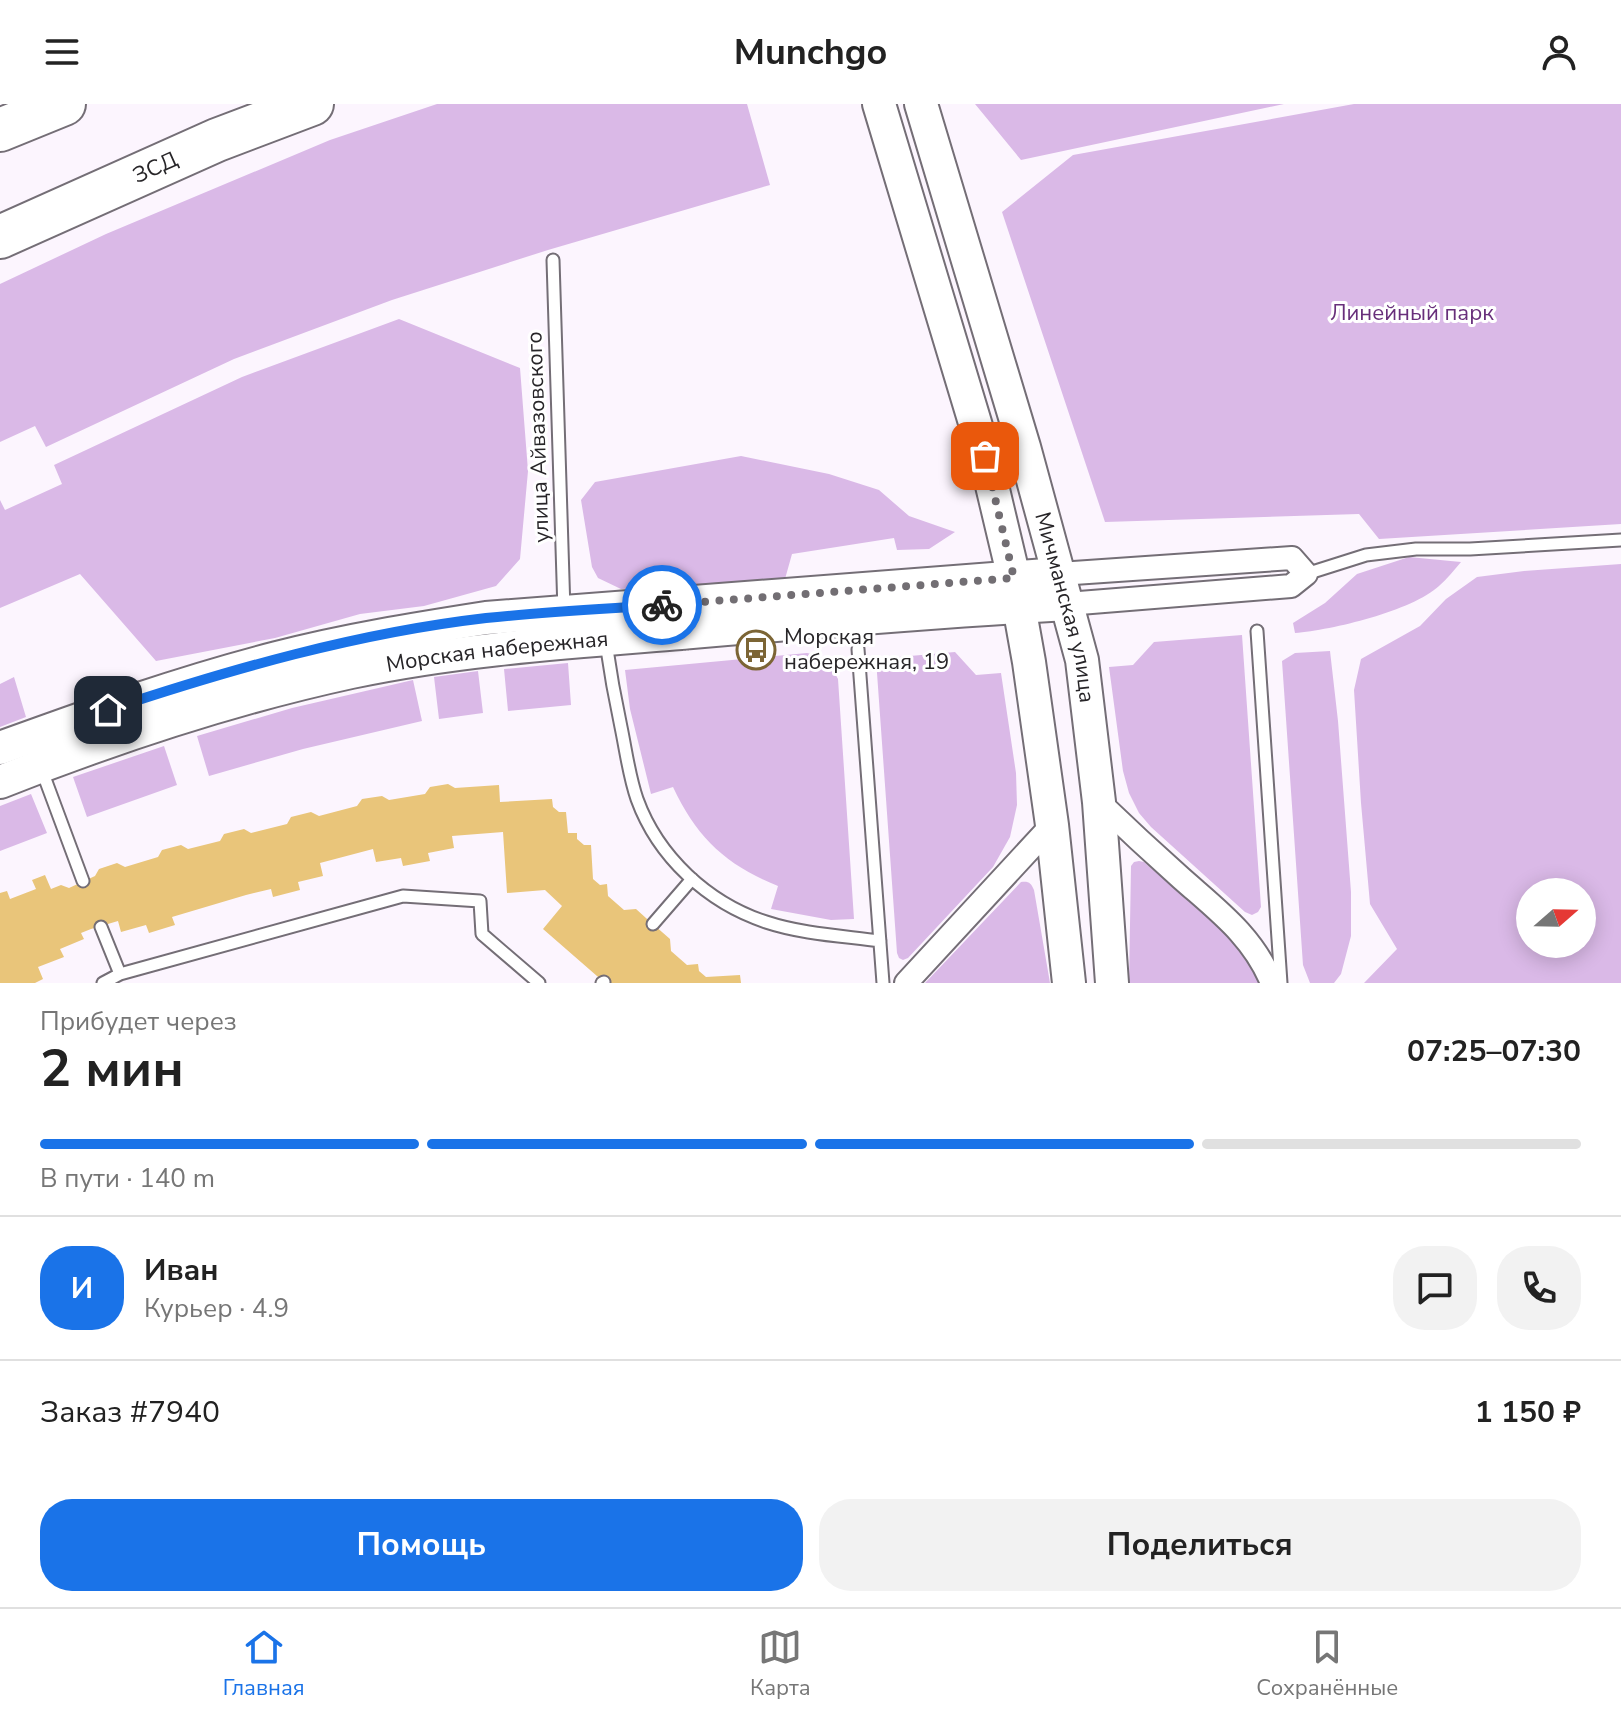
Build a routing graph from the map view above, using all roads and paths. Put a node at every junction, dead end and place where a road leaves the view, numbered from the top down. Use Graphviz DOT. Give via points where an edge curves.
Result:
graph roads {
  1 [pos="64,104"];
  2 [pos="312,104"];
  3 [pos="879,104"];
  4 [pos="921,104"];
  5 [pos="0,130"];
  6 [pos="0,237"];
  7 [pos="553,260"];
  8 [pos="1621,540"];
  9 [pos="1306,574"];
  10 [pos="1063,589"];
  11 [pos="1017,592"];
  12 [pos="604,624"];
  13 [pos="564,627"];
  14 [pos="1257,631"];
  15 [pos="858,649"];
  16 [pos="0,748"];
  17 [pos="35,752"];
  18 [pos="0,782"];
  19 [pos="1099,802"];
  20 [pos="1052,825"];
  21 [pos="692,879"];
  22 [pos="83,881"];
  23 [pos="653,924"];
  24 [pos="101,927"];
  25 [pos="880,941"];
  26 [pos="120,974"];
  27 [pos="103,983"];
  28 [pos="539,983"];
  29 [pos="883,983"];
  30 [pos="906,983"];
  31 [pos="1069,983"];
  32 [pos="1112,983"];
  33 [pos="1272,983"];
  34 [pos="1281,983"];
  1 -- 5 [label="highway"];
  2 -- 6 [label="highway, ЗСД" via="217,140"];
  3 -- 11 [label="main road, Мичманская улица" via="985,456"];
  4 -- 10 [label="main road, Мичманская улица"];
  7 -- 13 [label="lane, улица Айвазовского"];
  8 -- 9 [label="lane" via="1416,549 1366,555"];
  9 -- 10 [label="street, Морская набережная" via="1291,586"];
  9 -- 10 [label="street, Морская набережная" via="1292,558"];
  10 -- 11 [label="main road, Морская набережная"];
  10 -- 19 [label="main road, Мичманская улица" via="1082,660"];
  11 -- 12 [label="main road, Морская набережная" via="953,610"];
  11 -- 20 [label="main road, Мичманская улица"];
  12 -- 13 [label="main road, Морская набережная"];
  12 -- 21 [label="lane" via="637,799 667,853"];
  13 -- 17 [label="main road, Морская набережная" via="490,649 353,672"];
  14 -- 34 [label="lane"];
  15 -- 25 [label="lane"];
  16 -- 17 [label="main road, Морская набережная"];
  17 -- 18 [label="main road, Морская набережная"];
  17 -- 22 [label="lane"];
  19 -- 32 [label="main road, Мичманская улица"];
  19 -- 33 [label="street" via="1242,933"];
  20 -- 30 [label="street"];
  20 -- 31 [label="main road, Мичманская улица"];
  21 -- 23 [label="lane"];
  21 -- 25 [label="lane" via="738,911 767,922"];
  24 -- 26 [label="lane"];
  25 -- 29 [label="lane"];
  26 -- 27 [label="lane"];
  26 -- 28 [label="lane" via="403,896 480,901 482,934"];
}
